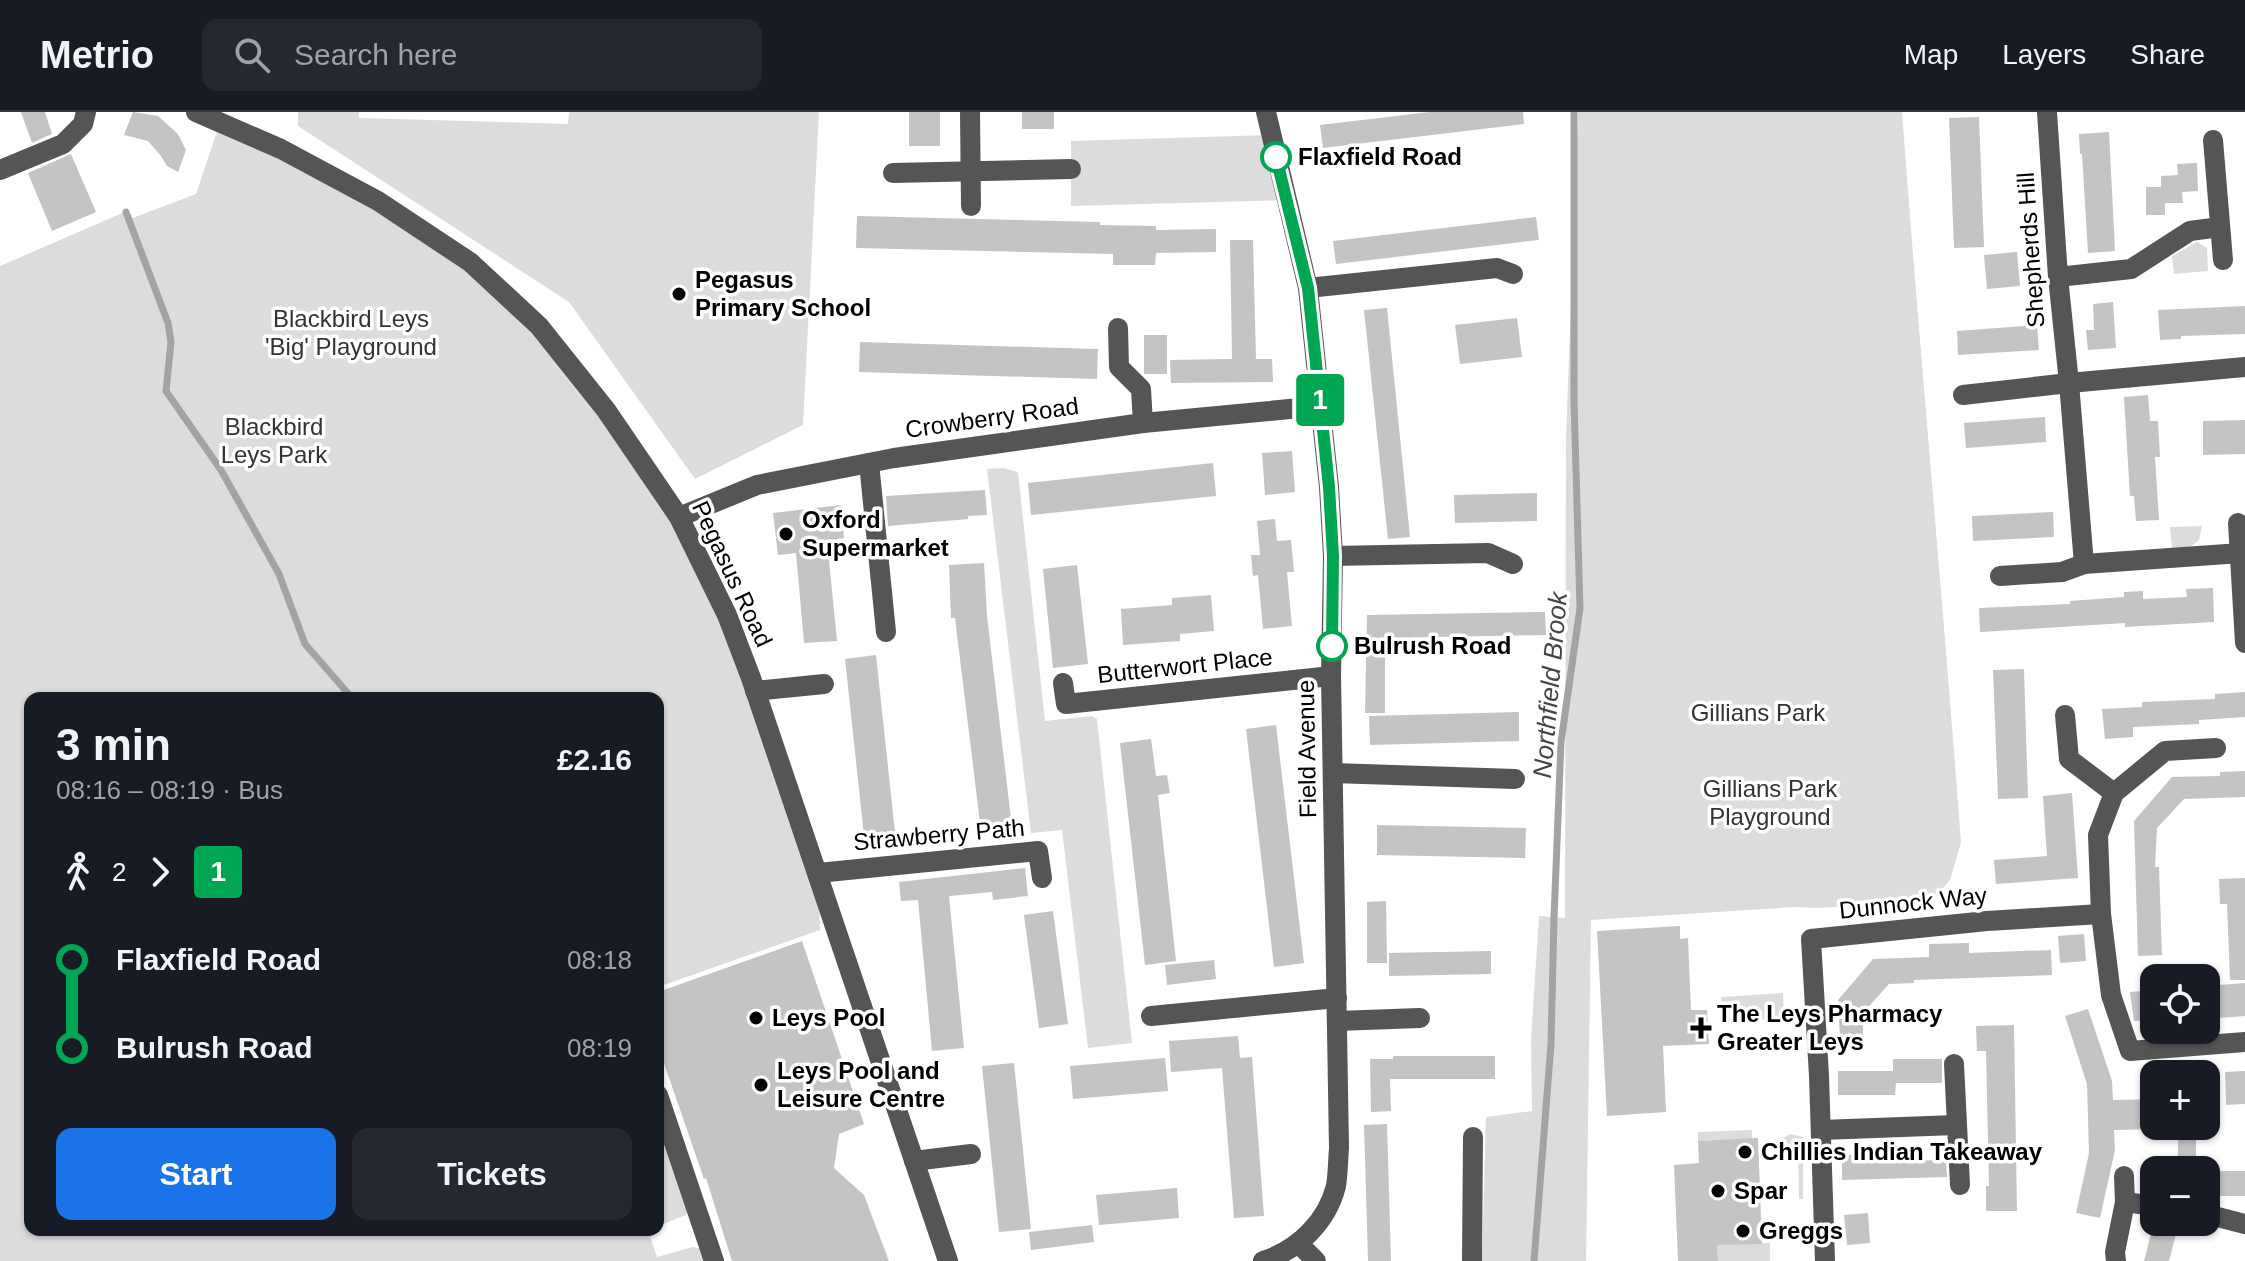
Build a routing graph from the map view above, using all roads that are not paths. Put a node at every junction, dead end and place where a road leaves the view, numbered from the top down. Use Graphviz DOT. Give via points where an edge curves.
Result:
graph roads {
  1 [pos="86,112"];
  2 [pos="196,112"];
  3 [pos="970,112"];
  4 [pos="1266,112"];
  5 [pos="2047,112"];
  6 [pos="232,120"];
  7 [pos="2213,140"];
  8 [pos="1071,169"];
  9 [pos="0,170"];
  10 [pos="971,171"];
  11 [pos="893,173"];
  12 [pos="971,206"];
  13 [pos="2220,227"];
  14 [pos="2223,260"];
  15 [pos="1513,274"];
  16 [pos="2058,277"];
  17 [pos="1308,288"];
  18 [pos="1118,328"];
  19 [pos="2245,367"];
  20 [pos="2069,383"];
  21 [pos="1963,395"];
  22 [pos="1321,406"];
  23 [pos="1143,423"];
  24 [pos="869,463"];
  25 [pos="679,517"];
  26 [pos="2238,523"];
  27 [pos="2241,553"];
  28 [pos="1333,556"];
  29 [pos="1513,564"];
  30 [pos="2084,564"];
  31 [pos="2000,576"];
  32 [pos="886,632"];
  33 [pos="2245,643"];
  34 [pos="1331,676"];
  35 [pos="1063,683"];
  36 [pos="824,684"];
  37 [pos="755,691"];
  38 [pos="2065,715"];
  39 [pos="2216,748"];
  40 [pos="1333,773"];
  41 [pos="1515,779"];
  42 [pos="2114,793"];
  43 [pos="818,873"];
  44 [pos="1042,878"];
  45 [pos="2101,914"];
  46 [pos="1337,998"];
  47 [pos="1151,1016"];
  48 [pos="1420,1018"];
  49 [pos="1337,1021"];
  50 [pos="2245,1042"];
  51 [pos="1954,1064"];
  52 [pos="664,1113"];
  53 [pos="1956,1125"];
  54 [pos="1821,1130"];
  55 [pos="1473,1137"];
  56 [pos="971,1154"];
  57 [pos="914,1161"];
  58 [pos="2124,1176"];
  59 [pos="1960,1185"];
  60 [pos="2125,1202"];
  61 [pos="2140,1204"];
  62 [pos="2220,1218"];
  63 [pos="2245,1224"];
  64 [pos="1298,1243"];
  65 [pos="714,1261"];
  66 [pos="948,1261"];
  67 [pos="1263,1261"];
  68 [pos="1316,1261"];
  69 [pos="1472,1261"];
  70 [pos="1825,1261"];
  71 [pos="2116,1261"];
  1 -- 9 [label="street" via="83,124 63,144"];
  2 -- 6 [label="street, Pegasus Road"];
  3 -- 10 [label="street"];
  4 -- 17 [label="street, Field Avenue"];
  5 -- 16 [label="street, Shepherds Hill"];
  6 -- 25 [label="street, Pegasus Road" via="378,201 470,262 539,326 606,410"];
  7 -- 13 [label="street"];
  8 -- 10 [label="street"];
  10 -- 11 [label="street"];
  10 -- 12 [label="street"];
  13 -- 14 [label="street"];
  13 -- 16 [label="street" via="2190,231 2131,269"];
  15 -- 17 [label="street" via="1497,268"];
  16 -- 20 [label="street, Shepherds Hill"];
  17 -- 22 [label="street, Field Avenue"];
  18 -- 23 [label="street" via="1119,367 1141,389"];
  19 -- 20 [label="street"];
  20 -- 21 [label="street"];
  20 -- 30 [label="street, Shepherds Hill"];
  22 -- 23 [label="street, Crowberry Road"];
  22 -- 28 [label="street, Field Avenue"];
  23 -- 24 [label="street, Crowberry Road"];
  24 -- 25 [label="street, Crowberry Road" via="757,485"];
  24 -- 32 [label="street"];
  25 -- 37 [label="street, Pegasus Road" via="727,615"];
  26 -- 27 [label="street"];
  27 -- 30 [label="street"];
  27 -- 33 [label="street"];
  28 -- 29 [label="street" via="1488,553"];
  28 -- 34 [label="street, Field Avenue"];
  30 -- 31 [label="street" via="2062,572"];
  34 -- 35 [label="street, Butterwort Place" via="1066,704"];
  34 -- 40 [label="street, Field Avenue"];
  36 -- 37 [label="street"];
  37 -- 43 [label="street, Pegasus Road"];
  38 -- 42 [label="street" via="2069,759"];
  39 -- 42 [label="street" via="2165,751"];
  40 -- 41 [label="street"];
  40 -- 46 [label="street, Field Avenue"];
  42 -- 45 [label="street" via="2098,835"];
  43 -- 44 [label="street, Strawberry Path" via="1038,851"];
  43 -- 57 [label="street, Pegasus Road"];
  45 -- 50 [label="street" via="2111,995 2130,1051"];
  45 -- 54 [label="street, Dunnock Way" via="1811,939"];
  46 -- 47 [label="street"];
  46 -- 49 [label="street, Field Avenue"];
  48 -- 49 [label="street"];
  49 -- 64 [label="street, Field Avenue" via="1335,1187 1320,1222"];
  51 -- 53 [label="street"];
  52 -- 65 [label="street"];
  53 -- 54 [label="street"];
  53 -- 59 [label="street"];
  54 -- 70 [label="street, Dunnock Way"];
  55 -- 69 [label="street"];
  56 -- 57 [label="street"];
  57 -- 66 [label="street, Pegasus Road"];
  58 -- 60 [label="street"];
  60 -- 61 [label="street"];
  60 -- 71 [label="street"];
  62 -- 63 [label="street"];
  64 -- 67 [label="street, Field Avenue"];
  64 -- 68 [label="street"];
}
